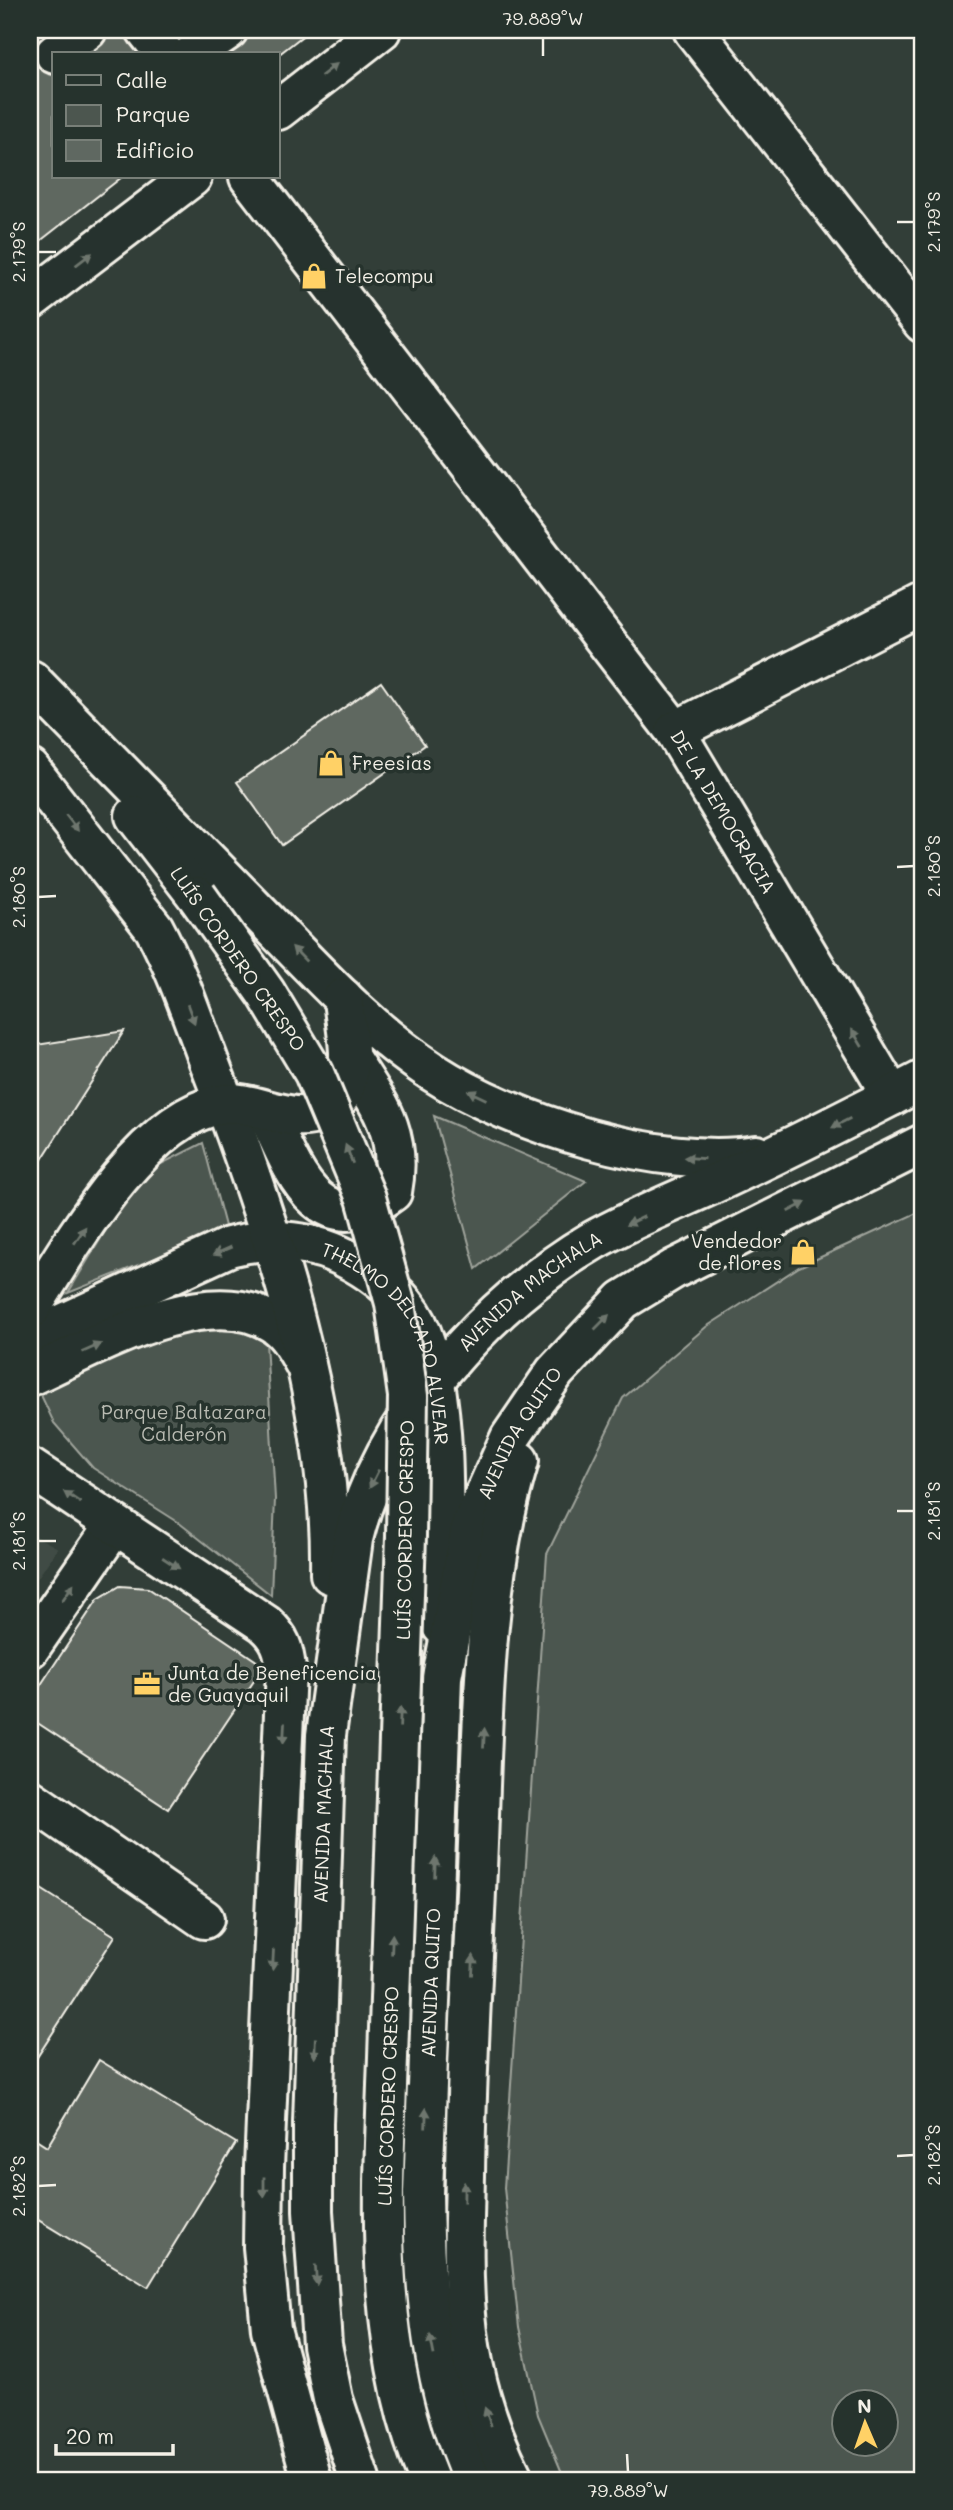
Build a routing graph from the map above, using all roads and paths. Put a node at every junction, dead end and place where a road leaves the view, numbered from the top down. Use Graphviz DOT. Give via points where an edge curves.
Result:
graph roads {
  1 [pos="87,30"];
  2 [pos="146,30"];
  3 [pos="228,30"];
  4 [pos="381,30"];
  5 [pos="694,30"];
  6 [pos="163,52"];
  7 [pos="196,52"];
  8 [pos="44,55"];
  9 [pos="280,108"];
  10 [pos="191,178"];
  11 [pos="251,178"];
  12 [pos="30,300"];
  13 [pos="923,323"];
  14 [pos="923,604"];
  15 [pos="30,679"];
  16 [pos="675,731"];
  17 [pos="30,769"];
  18 [pos="343,998"];
  19 [pos="349,1057"];
  20 [pos="908,1088"];
  21 [pos="225,1104"];
  22 [pos="266,1111"];
  23 [pos="923,1144"];
  24 [pos="786,1150"];
  25 [pos="271,1240"];
  26 [pos="30,1310"];
  27 [pos="30,1339"];
  28 [pos="306,1366"];
  29 [pos="555,1372"];
  30 [pos="30,1376"];
  31 [pos="435,1382"];
  32 [pos="30,1468"];
  33 [pos="114,1526"];
  34 [pos="30,1648"];
  35 [pos="442,1677"];
  36 [pos="326,1735"];
  37 [pos="30,1799"];
  38 [pos="204,1919"];
  39 [pos="312,2480"];
  40 [pos="360,2480"];
  41 [pos="429,2480"];
  42 [pos="473,2480"];
  43 [pos="514,2480"];
  1 -- 8 [label="main road"];
  2 -- 6 [label="main road"];
  3 -- 7 [label="main road"];
  9 -- 4 [label="main road, one-way"];
  5 -- 13 [label="main road"];
  12 -- 10 [label="main road, one-way"];
  11 -- 16 [label="main road"];
  14 -- 16 [label="main road, DE LA DEMOCRACIA"];
  18 -- 15 [label="main road, one-way"];
  41 -- 15 [label="main road, LUÍS CORDERO CRESPO, one-way, bridge" via="401,2393 388,2322 383,2194 408,1396 395,1303 366,1198 314,1073 266,993 197,896"];
  20 -- 16 [label="main road, DE LA DEMOCRACIA, one-way"];
  17 -- 21 [label="main road, one-way" via="154,928"];
  18 -- 19 [label="main road"];
  24 -- 18 [label="main road, one-way" via="733,1159 694,1159 644,1151 538,1122 433,1072"];
  19 -- 22 [label="main road" via="346,1086 335,1102 302,1115"];
  19 -- 22 [label="main road" via="386,1114 393,1137 392,1192 378,1202 366,1209 326,1208 296,1171"];
  20 -- 24 [label="main road, AVENIDA MACHALA, one-way"];
  21 -- 22 [label="main road"];
  21 -- 25 [label="main road"];
  26 -- 21 [label="main road, one-way" via="132,1162 180,1122"];
  29 -- 23 [label="main road, one-way" via="623,1300 674,1269"];
  24 -- 31 [label="main road, AVENIDA MACHALA, one-way" via="595,1240 561,1262 503,1307"];
  25 -- 27 [label="main road, THELMO DELGADO ALVEAR, one-way" via="229,1247"];
  25 -- 28 [label="main road"];
  25 -- 31 [label="main road, THELMO DELGADO ALVEAR" via="343,1256 398,1294 414,1317"];
  30 -- 28 [label="main road, one-way" via="159,1318 220,1310 272,1322 287,1335"];
  28 -- 36 [label="main road" via="331,1538"];
  29 -- 35 [label="main road, AVENIDA QUITO" via="510,1438 471,1525"];
  43 -- 29 [label="main road, AVENIDA QUITO, one-way" via="487,2416 466,2314 466,2093 496,1576 508,1498"];
  31 -- 35 [label="main road, THELMO DELGADO ALVEAR" via="442,1441"];
  31 -- 36 [label="main road, AVENIDA MACHALA, one-way" via="396,1439 360,1508"];
  33 -- 32 [label="main road, one-way"];
  34 -- 33 [label="main road, one-way"];
  33 -- 39 [label="main road, one-way" via="265,1624 284,1649 263,2247 271,2329"];
  42 -- 35 [label="main road, AVENIDA QUITO, one-way" via="455,2440 439,2384 424,2272"];
  36 -- 40 [label="main road, AVENIDA MACHALA, one-way" via="313,2123 315,2272 333,2399"];
  37 -- 38 [label="main road"];
}
